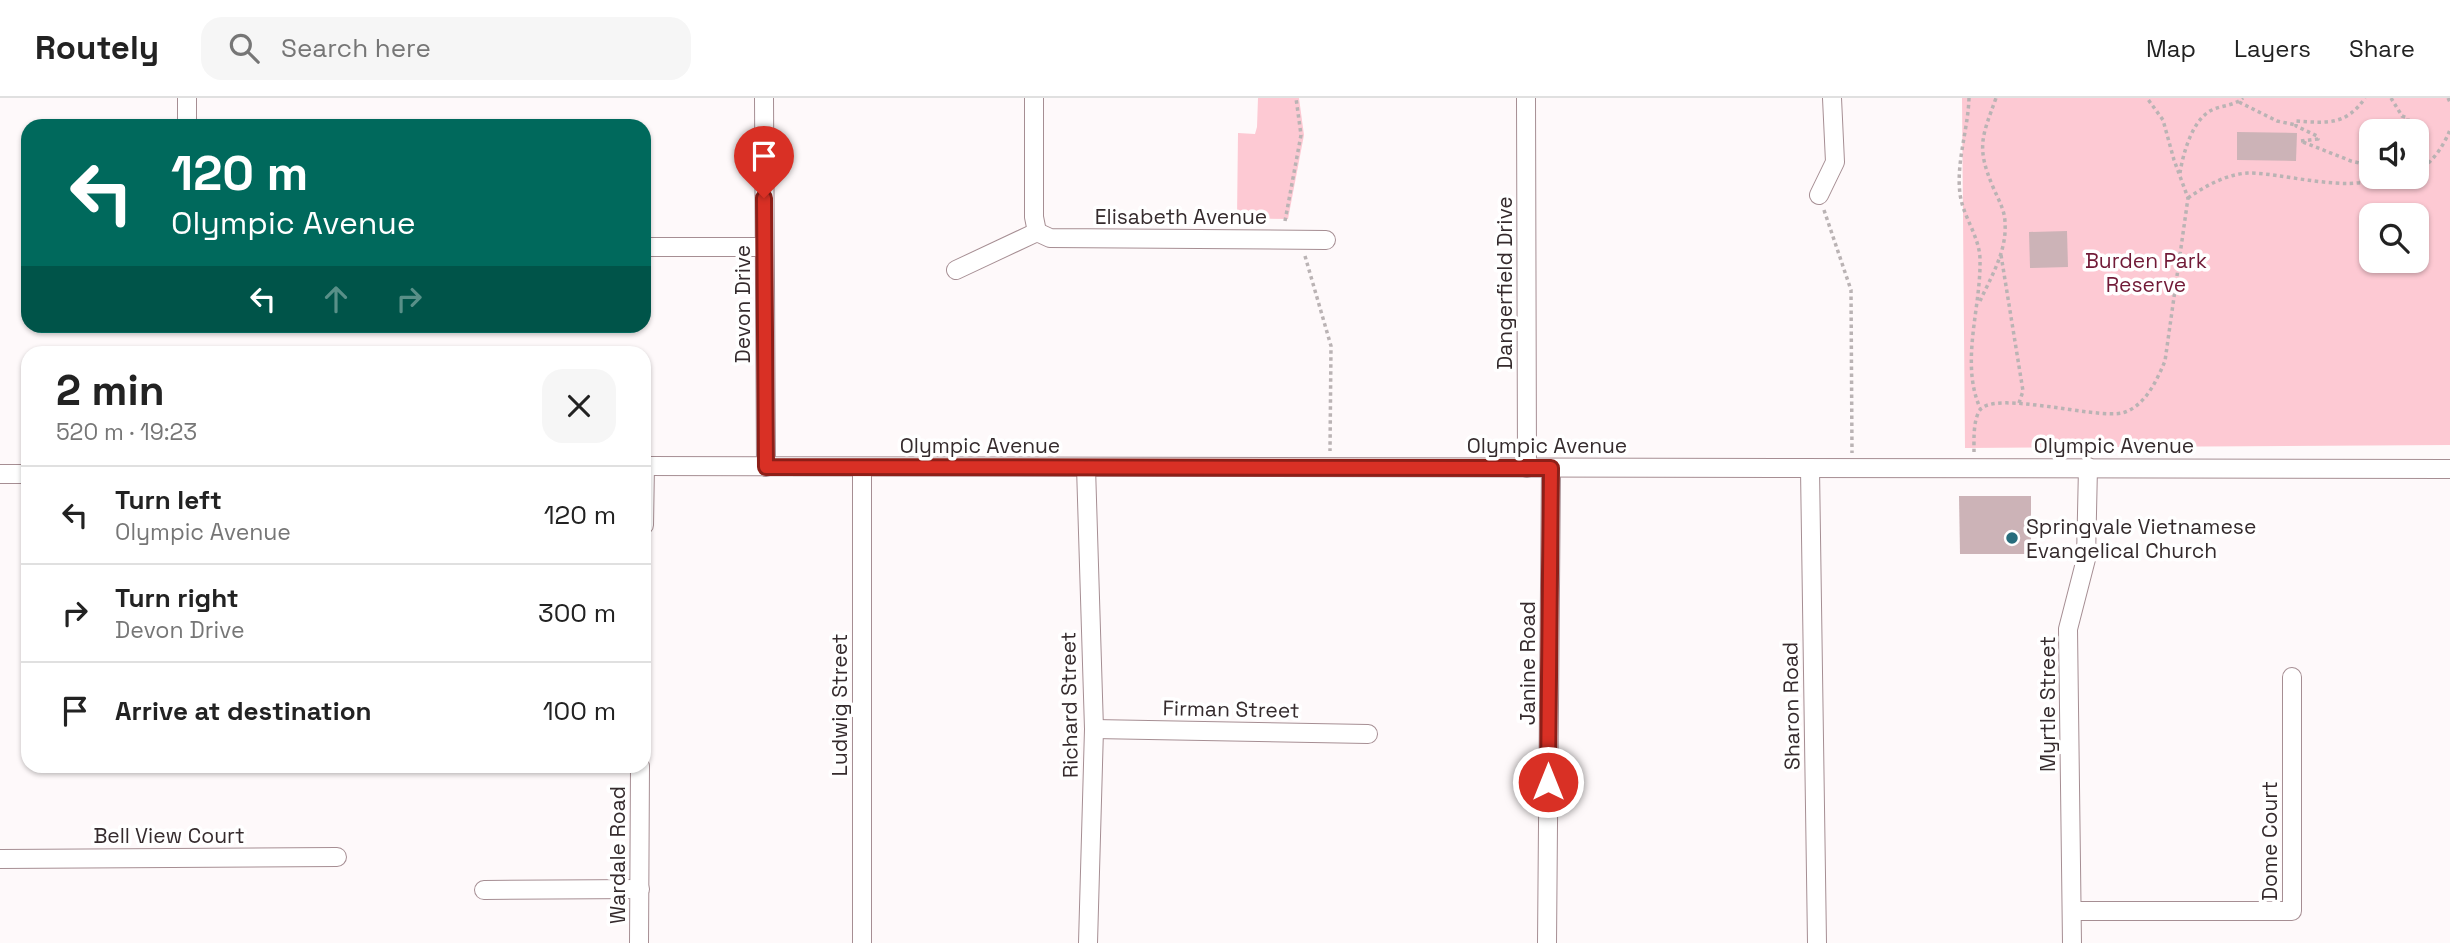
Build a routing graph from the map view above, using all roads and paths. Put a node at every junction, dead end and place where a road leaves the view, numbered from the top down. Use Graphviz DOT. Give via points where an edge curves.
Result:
graph roads {
  1 [pos="187,98"];
  2 [pos="764,98"];
  3 [pos="1034,98"];
  4 [pos="1296,98"];
  5 [pos="1527,98"];
  6 [pos="1832,98"];
  7 [pos="1969,98"];
  8 [pos="1996,98"];
  9 [pos="2147,98"];
  10 [pos="2243,98"];
  11 [pos="2365,98"];
  12 [pos="2391,98"];
  13 [pos="2239,102"];
  14 [pos="187,119"];
  15 [pos="2408,119"];
  16 [pos="2296,125"];
  17 [pos="2450,130"];
  18 [pos="2429,162"];
  19 [pos="2359,163"];
  20 [pos="2179,174"];
  21 [pos="2359,182"];
  22 [pos="1819,195"];
  23 [pos="2189,198"];
  24 [pos="1037,232"];
  25 [pos="1300,240"];
  26 [pos="1326,240"];
  27 [pos="651,247"];
  28 [pos="764,247"];
  29 [pos="2001,253"];
  30 [pos="957,270"];
  31 [pos="1978,305"];
  32 [pos="2019,403"];
  33 [pos="1980,409"];
  34 [pos="651,467"];
  35 [pos="766,467"];
  36 [pos="1086,467"];
  37 [pos="1330,467"];
  38 [pos="2088,467"];
  39 [pos="862,468"];
  40 [pos="1527,468"];
  41 [pos="1551,468"];
  42 [pos="1974,468"];
  43 [pos="1810,469"];
  44 [pos="1852,469"];
  45 [pos="2450,469"];
  46 [pos="0,474"];
  47 [pos="21,474"];
  48 [pos="2292,677"];
  49 [pos="1094,729"];
  50 [pos="1368,734"];
  51 [pos="640,773"];
  52 [pos="337,857"];
  53 [pos="0,859"];
  54 [pos="640,889"];
  55 [pos="484,890"];
  56 [pos="2072,911"];
  57 [pos="639,943"];
  58 [pos="862,943"];
  59 [pos="1088,943"];
  60 [pos="1547,943"];
  61 [pos="1817,943"];
  62 [pos="2072,943"];
  1 -- 14 [label="street"];
  2 -- 28 [label="street, Devon Drive"];
  3 -- 24 [label="street"];
  4 -- 25 [label="path" via="1301,135 1284,221 1294,220"];
  5 -- 40 [label="street, Dangerfield Drive"];
  6 -- 22 [label="street" via="1835,162"];
  7 -- 31 [label="path" via="1960,191 1980,257"];
  8 -- 29 [label="path" via="1981,146 2005,223"];
  9 -- 20 [label="path" via="2163,120"];
  10 -- 13 [label="path"];
  11 -- 16 [label="path" via="2356,111 2331,124 2296,121"];
  12 -- 15 [label="path"];
  13 -- 16 [label="path"];
  13 -- 20 [label="path" via="2207,113 2190,136"];
  16 -- 19 [label="path" via="2318,139 2301,141"];
  17 -- 18 [label="path"];
  20 -- 23 [label="path"];
  21 -- 23 [label="path" via="2246,173 2218,181"];
  22 -- 44 [label="path" via="1852,290"];
  23 -- 32 [label="path" via="2165,361 2149,392 2122,413"];
  24 -- 25 [label="street, Elisabeth Avenue" via="1050,238"];
  24 -- 30 [label="street"];
  25 -- 26 [label="street, Elisabeth Avenue"];
  25 -- 37 [label="path" via="1331,346"];
  27 -- 28 [label="street"];
  28 -- 35 [label="street, Devon Drive"];
  29 -- 31 [label="path"];
  29 -- 32 [label="path" via="2023,391"];
  31 -- 33 [label="path" via="1972,365"];
  32 -- 33 [label="path" via="1989,402"];
  33 -- 42 [label="path"];
  34 -- 35 [label="street, Olympic Avenue"];
  35 -- 39 [label="street, Olympic Avenue"];
  36 -- 37 [label="street, Olympic Avenue"];
  36 -- 39 [label="street, Olympic Avenue"];
  36 -- 49 [label="street, Richard Street"];
  37 -- 40 [label="street, Olympic Avenue"];
  38 -- 42 [label="street, Olympic Avenue"];
  38 -- 45 [label="street, Olympic Avenue"];
  38 -- 56 [label="street, Myrtle Street" via="2086,559 2068,629"];
  39 -- 58 [label="street, Ludwig Street"];
  40 -- 41 [label="street, Olympic Avenue"];
  41 -- 43 [label="street, Olympic Avenue"];
  41 -- 60 [label="street, Janine Road"];
  42 -- 44 [label="street, Olympic Avenue"];
  43 -- 44 [label="street, Olympic Avenue"];
  43 -- 61 [label="street, Sharon Road"];
  46 -- 47 [label="street"];
  48 -- 56 [label="street, Dome Court" via="2292,911"];
  49 -- 50 [label="street, Firman Street"];
  49 -- 59 [label="street, Richard Street"];
  51 -- 54 [label="street, Wardale Road"];
  52 -- 53 [label="street, Bell View Court"];
  54 -- 55 [label="street"];
  54 -- 57 [label="street, Wardale Road"];
  56 -- 62 [label="street, Myrtle Street"];
}
